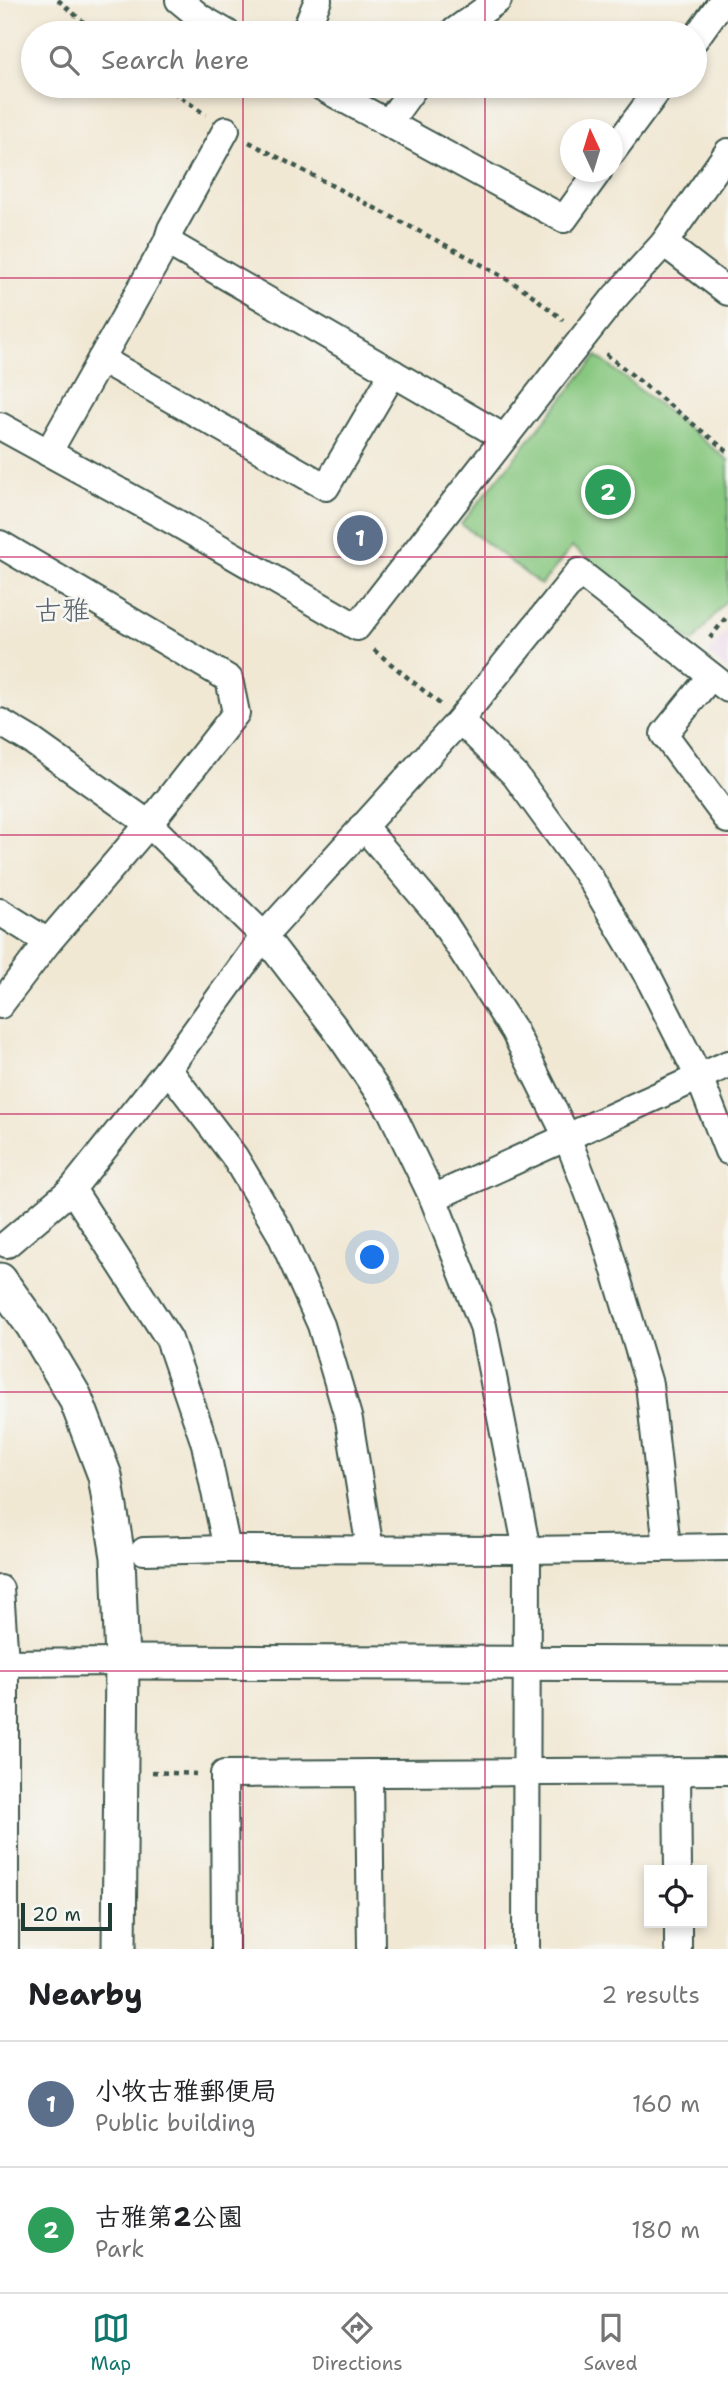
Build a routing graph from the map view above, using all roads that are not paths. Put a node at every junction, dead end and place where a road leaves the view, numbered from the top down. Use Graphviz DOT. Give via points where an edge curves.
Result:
graph roads {
  1 [pos="179,0"];
  2 [pos="318,0"];
  3 [pos="499,0"];
  4 [pos="723,0"];
  5 [pos="206,21"];
  6 [pos="309,21"];
  7 [pos="469,21"];
  8 [pos="707,22"];
  9 [pos="342,98"];
  10 [pos="406,98"];
  11 [pos="652,98"];
  12 [pos="388,123"];
  13 [pos="226,130"];
  14 [pos="623,137"];
  15 [pos="728,152"];
  16 [pos="591,182"];
  17 [pos="167,242"];
  18 [pos="664,243"];
  19 [pos="728,292"];
  20 [pos="101,359"];
  21 [pos="393,373"];
  22 [pos="0,426"];
  23 [pos="503,437"];
  24 [pos="48,453"];
  25 [pos="0,544"];
  26 [pos="720,683"];
  27 [pos="460,720"];
  28 [pos="0,722"];
  29 [pos="728,820"];
  30 [pos="149,824"];
  31 [pos="363,826"];
  32 [pos="0,912"];
  33 [pos="264,936"];
  34 [pos="48,942"];
  35 [pos="0,1005"];
  36 [pos="728,1064"];
  37 [pos="168,1069"];
  38 [pos="699,1077"];
  39 [pos="567,1137"];
  40 [pos="728,1151"];
  41 [pos="72,1189"];
  42 [pos="433,1198"];
  43 [pos="7,1244"];
  44 [pos="0,1280"];
  45 [pos="667,1547"];
  46 [pos="728,1547"];
  47 [pos="227,1549"];
  48 [pos="370,1549"];
  49 [pos="527,1550"];
  50 [pos="144,1551"];
  51 [pos="0,1589"];
  52 [pos="2,1662"];
  53 [pos="122,1662"];
  54 [pos="728,1664"];
  55 [pos="526,1665"];
  56 [pos="677,1771"];
  57 [pos="728,1771"];
  58 [pos="527,1772"];
  59 [pos="369,1773"];
  60 [pos="678,1865"];
  61 [pos="678,1928"];
  62 [pos="5,1949"];
  63 [pos="119,1949"];
  64 [pos="225,1949"];
  65 [pos="371,1949"];
  66 [pos="526,1949"];
  67 [pos="678,1949"];
  1 -- 5 [label="street"];
  2 -- 6 [label="street"];
  3 -- 7 [label="street"];
  4 -- 8 [label="street"];
  9 -- 12 [label="street"];
  10 -- 12 [label="street"];
  11 -- 14 [label="street"];
  12 -- 16 [label="street" via="564,219"];
  13 -- 17 [label="street"];
  15 -- 18 [label="street"];
  17 -- 20 [label="street"];
  17 -- 21 [label="street"];
  18 -- 19 [label="street"];
  18 -- 23 [label="street, bridge"];
  20 -- 21 [label="street" via="326,488"];
  20 -- 24 [label="street"];
  21 -- 23 [label="street"];
  22 -- 24 [label="street"];
  23 -- 24 [label="street" via="357,627"];
  25 -- 30 [label="street" via="229,679 236,713"];
  26 -- 27 [label="street" via="579,572"];
  26 -- 29 [label="street" via="664,734"];
  27 -- 31 [label="street"];
  27 -- 38 [label="street" via="515,775 590,878 649,978"];
  28 -- 30 [label="street"];
  30 -- 33 [label="street"];
  30 -- 34 [label="street"];
  31 -- 33 [label="street"];
  31 -- 39 [label="street" via="445,925 514,1031"];
  32 -- 34 [label="street"];
  33 -- 37 [label="street"];
  33 -- 42 [label="street" via="391,1111"];
  34 -- 35 [label="street"];
  36 -- 38 [label="street"];
  37 -- 41 [label="street"];
  37 -- 48 [label="street" via="233,1156 280,1233 321,1325 349,1420"];
  38 -- 39 [label="street"];
  38 -- 40 [label="street"];
  39 -- 42 [label="street"];
  39 -- 45 [label="street" via="603,1231 649,1384"];
  41 -- 43 [label="street"];
  41 -- 47 [label="street" via="169,1339 205,1444"];
  42 -- 49 [label="street" via="483,1326"];
  44 -- 53 [label="street" via="75,1397 105,1476 118,1557"];
  45 -- 46 [label="street"];
  45 -- 49 [label="street"];
  47 -- 48 [label="street"];
  47 -- 50 [label="street"];
  48 -- 49 [label="street"];
  49 -- 55 [label="street"];
  51 -- 52 [label="street"];
  52 -- 53 [label="street"];
  52 -- 62 [label="street"];
  53 -- 55 [label="street"];
  53 -- 63 [label="street"];
  54 -- 55 [label="street"];
  55 -- 58 [label="street"];
  56 -- 57 [label="street"];
  56 -- 58 [label="street"];
  56 -- 60 [label="street"];
  58 -- 59 [label="street"];
  58 -- 66 [label="street"];
  59 -- 64 [label="street" via="224,1774"];
  59 -- 65 [label="street"];
  61 -- 67 [label="street"];
}
